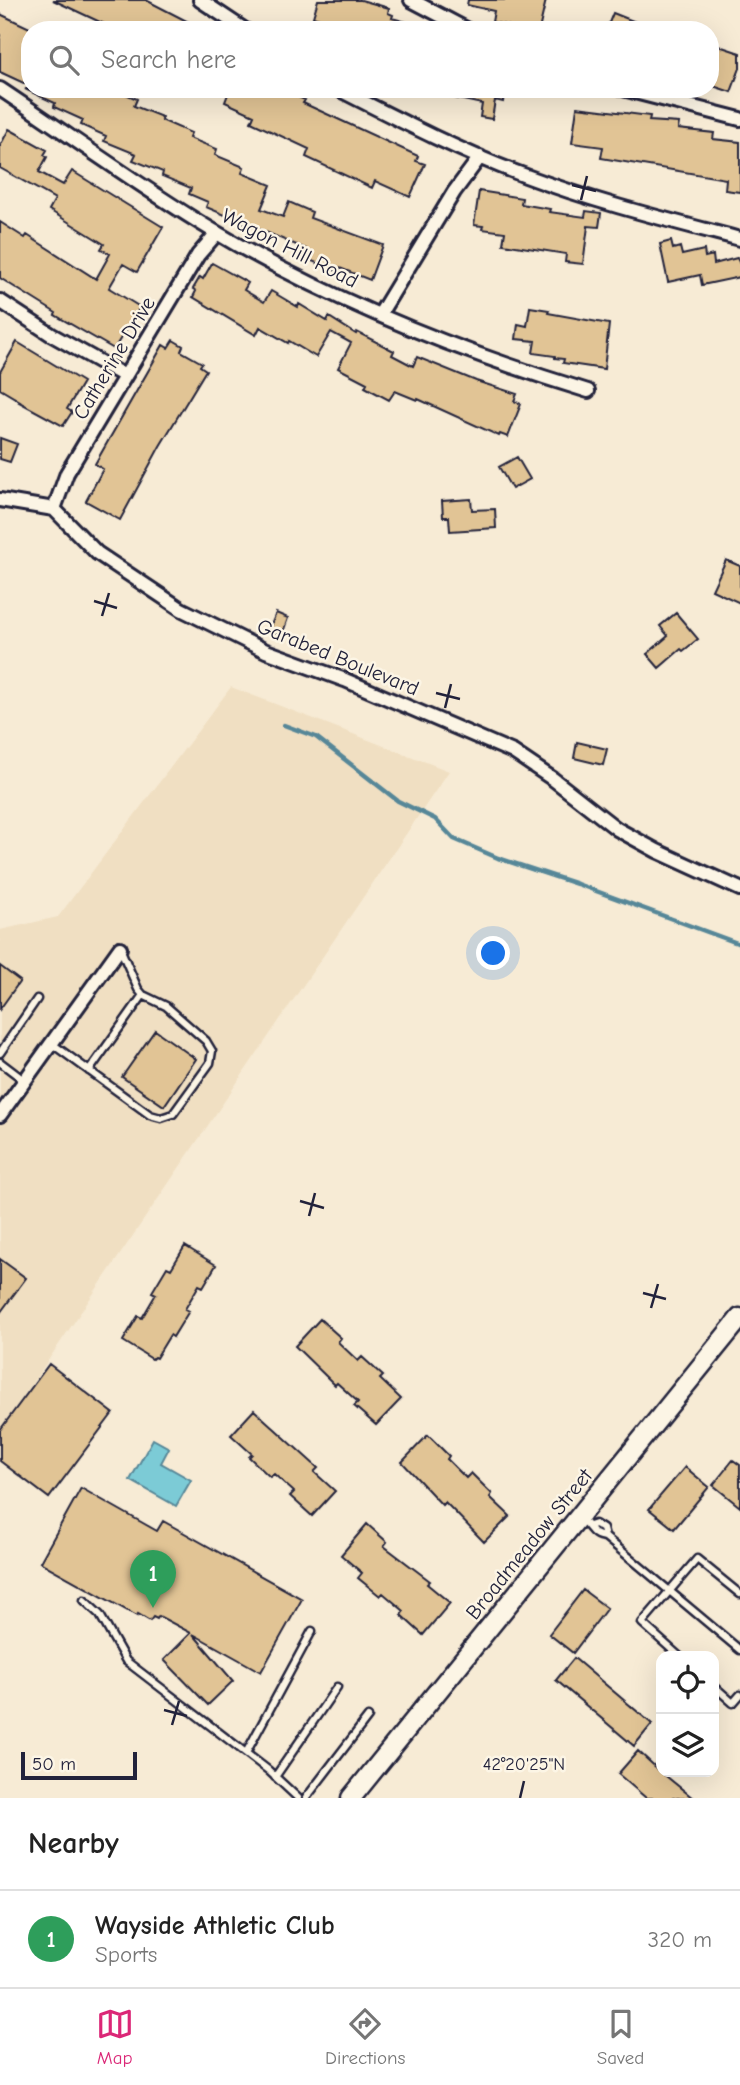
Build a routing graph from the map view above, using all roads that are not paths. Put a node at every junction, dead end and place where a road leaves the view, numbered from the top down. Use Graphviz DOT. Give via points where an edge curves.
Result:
graph roads {
  1 [pos="200,0"];
  2 [pos="411,0"];
  3 [pos="232,21"];
  4 [pos="451,21"];
  5 [pos="0,89"];
  6 [pos="357,98"];
  7 [pos="658,98"];
  8 [pos="740,119"];
  9 [pos="480,157"];
  10 [pos="217,233"];
  11 [pos="740,239"];
  12 [pos="0,301"];
  13 [pos="380,314"];
  14 [pos="125,376"];
  15 [pos="587,391"];
  16 [pos="0,500"];
  17 [pos="54,509"];
  18 [pos="740,889"];
  19 [pos="120,948"];
  20 [pos="143,995"];
  21 [pos="37,999"];
  22 [pos="51,1043"];
  23 [pos="0,1053"];
  24 [pos="0,1062"];
  25 [pos="89,1071"];
  26 [pos="25,1081"];
  27 [pos="0,1115"];
  28 [pos="740,1318"];
  29 [pos="584,1522"];
  30 [pos="669,1591"];
  31 [pos="740,1594"];
  32 [pos="84,1600"];
  33 [pos="312,1631"];
  34 [pos="740,1650"];
  35 [pos="674,1651"];
  36 [pos="337,1686"];
  37 [pos="719,1690"];
  38 [pos="740,1695"];
  39 [pos="368,1717"];
  40 [pos="246,1753"];
  41 [pos="275,1777"];
  42 [pos="298,1798"];
  43 [pos="306,1798"];
  44 [pos="351,1798"];
  1 -- 3 [label="street"];
  2 -- 4 [label="street"];
  5 -- 10 [label="street, Wagon Hill Road"];
  6 -- 9 [label="street"];
  7 -- 8 [label="street"];
  9 -- 11 [label="street" via="586,195"];
  9 -- 13 [label="street"];
  10 -- 13 [label="street, Wagon Hill Road"];
  10 -- 14 [label="street, Catherine Drive" via="198,255"];
  12 -- 14 [label="street"];
  13 -- 15 [label="street, Wagon Hill Road"];
  14 -- 17 [label="street, Catherine Drive" via="67,473"];
  16 -- 17 [label="street"];
  17 -- 18 [label="street, Garabed Boulevard" via="97,553 181,608 266,651 513,752 617,829"];
  19 -- 20 [label="lane"];
  19 -- 22 [label="street"];
  20 -- 25 [label="lane"];
  20 -- 25 [label="lane" via="166,1006 206,1041 212,1051 210,1063 173,1114 161,1118 150,1115"];
  21 -- 23 [label="lane"];
  22 -- 25 [label="lane"];
  22 -- 26 [label="street"];
  24 -- 26 [label="lane"];
  26 -- 27 [label="street"];
  28 -- 29 [label="street, Broadmeadow Street"];
  29 -- 30 [label="lane" via="590,1532 605,1537"];
  29 -- 44 [label="street, Broadmeadow Street"];
  30 -- 31 [label="lane" via="697,1559"];
  30 -- 34 [label="lane"];
  30 -- 35 [label="lane" via="642,1623"];
  32 -- 40 [label="lane" via="100,1615 126,1661"];
  33 -- 40 [label="lane"];
  36 -- 41 [label="lane"];
  37 -- 38 [label="lane" via="733,1703"];
  39 -- 43 [label="lane"];
  40 -- 41 [label="lane"];
  41 -- 42 [label="lane"];
}
